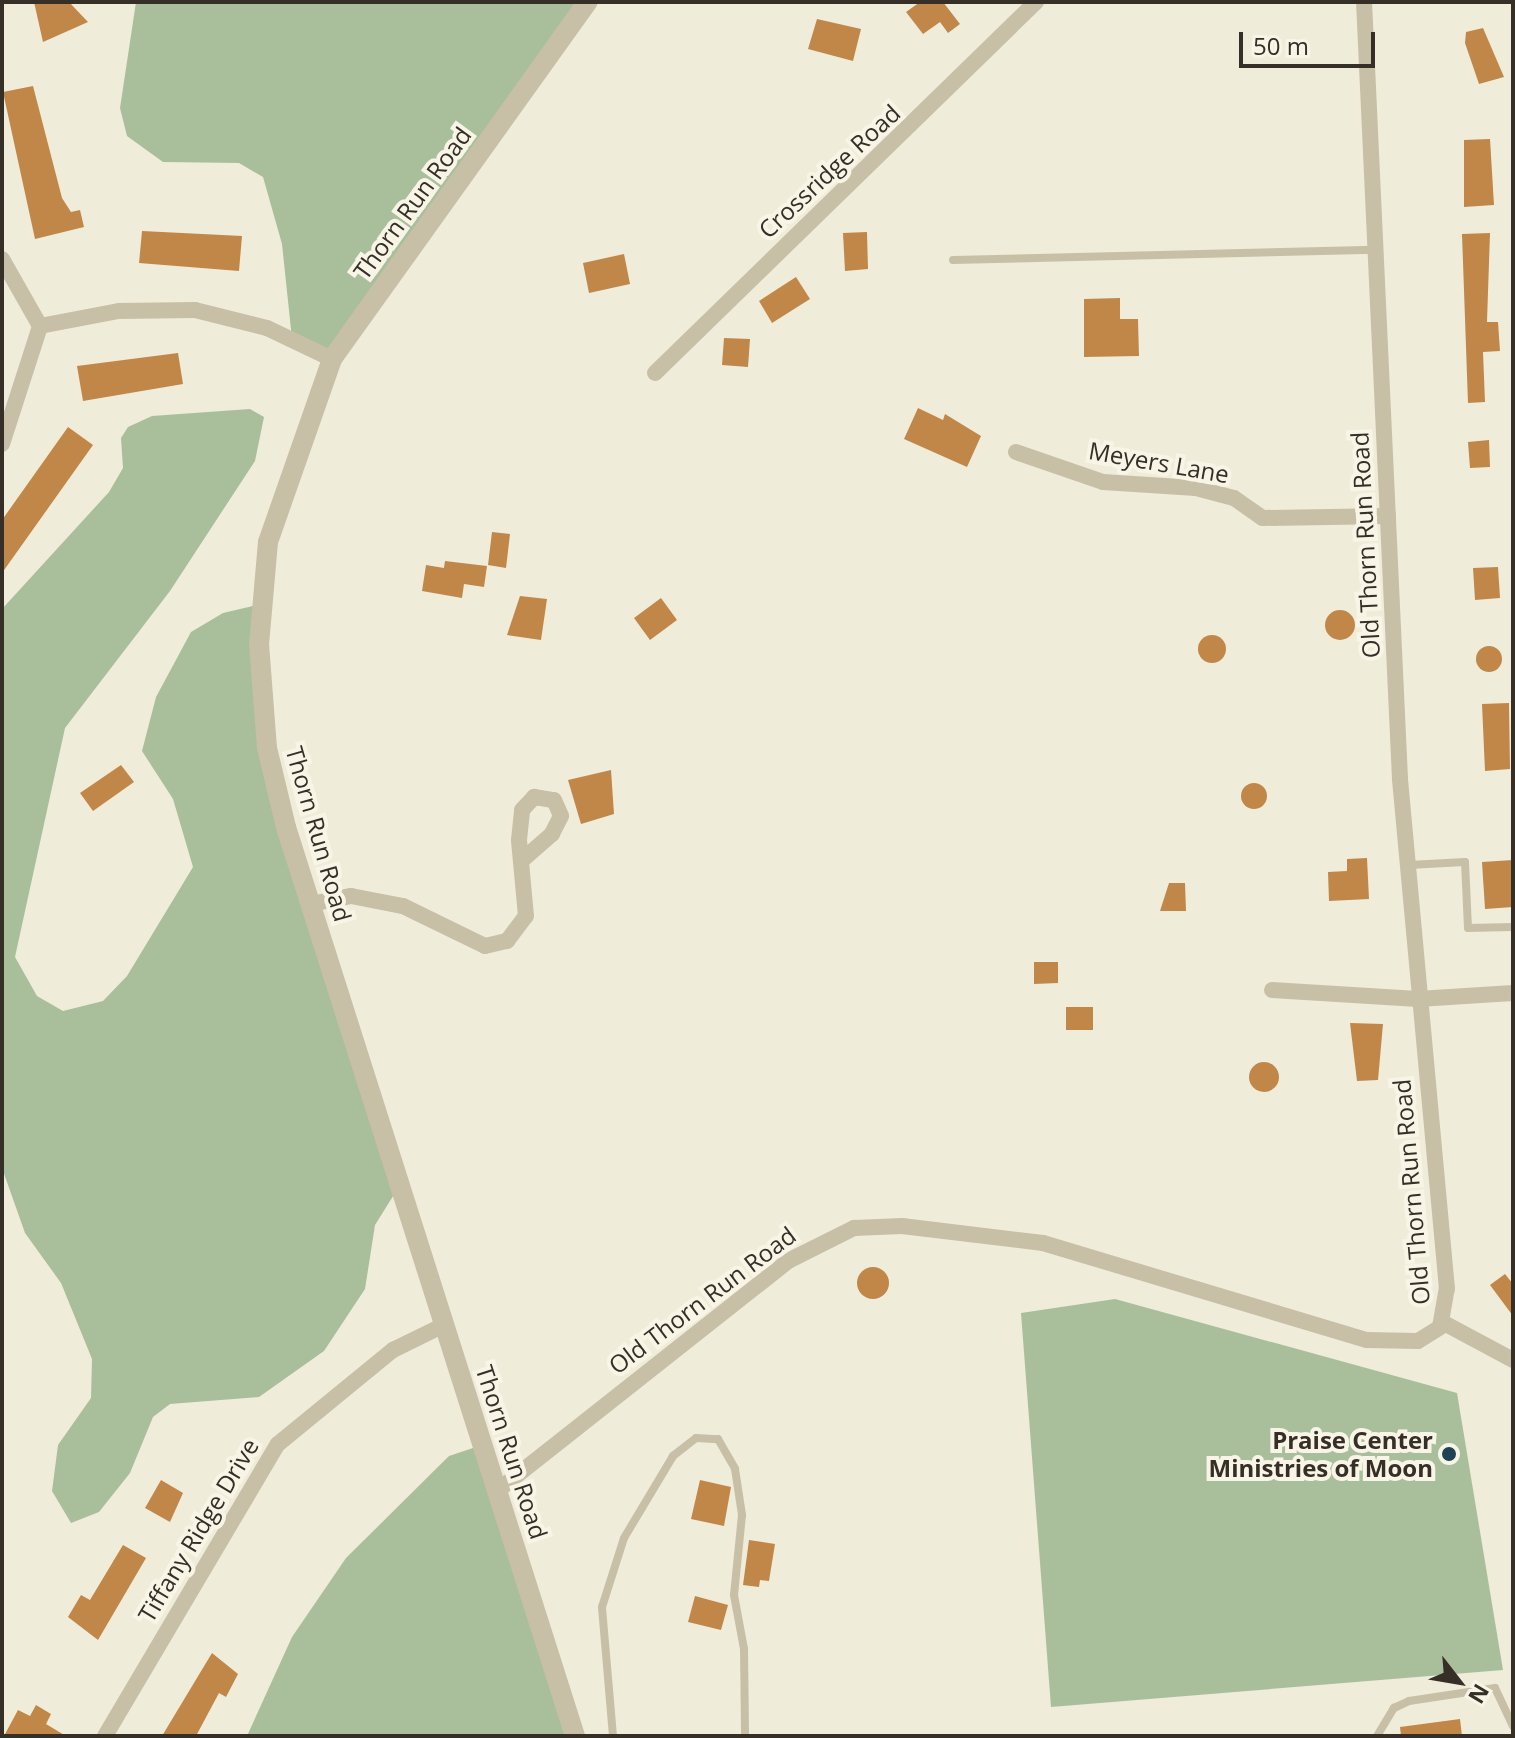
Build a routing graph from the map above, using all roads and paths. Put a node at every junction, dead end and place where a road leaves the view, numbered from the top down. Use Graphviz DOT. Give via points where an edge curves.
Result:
graph roads {
  1 [pos="588,2"];
  2 [pos="1036,2"];
  3 [pos="1364,2"];
  4 [pos="1375,250"];
  5 [pos="2,259"];
  6 [pos="953,260"];
  7 [pos="40,326"];
  8 [pos="332,359"];
  9 [pos="655,373"];
  10 [pos="2,444"];
  11 [pos="1016,452"];
  12 [pos="1388,516"];
  13 [pos="521,861"];
  14 [pos="1408,865"];
  15 [pos="311,904"];
  16 [pos="1513,927"];
  17 [pos="1272,990"];
  18 [pos="1513,993"];
  19 [pos="1418,999"];
  20 [pos="1442,1322"];
  21 [pos="444,1325"];
  22 [pos="1513,1360"];
  23 [pos="497,1491"];
  24 [pos="1513,1726"];
  25 [pos="105,1736"];
  26 [pos="575,1736"];
  27 [pos="613,1736"];
  28 [pos="745,1736"];
  29 [pos="1377,1736"];
  1 -- 8 [label="street, Thorn Run Road"];
  2 -- 9 [label="street, Crossridge Road"];
  3 -- 4 [label="street, Old Thorn Run Road"];
  4 -- 6 [label="lane"];
  4 -- 12 [label="street, Old Thorn Run Road"];
  5 -- 7 [label="street"];
  7 -- 8 [label="street" via="132,310 195,310 267,328"];
  7 -- 10 [label="street"];
  8 -- 15 [label="street, Thorn Run Road" via="286,475 261,604 267,748"];
  11 -- 12 [label="street, Meyers Lane" via="1103,482 1196,488 1234,498 1263,518"];
  12 -- 14 [label="street, Old Thorn Run Road"];
  13 -- 15 [label="street" via="526,916 507,941 485,946 403,906 351,896"];
  14 -- 16 [label="lane" via="1465,862 1468,928"];
  14 -- 19 [label="street, Old Thorn Run Road"];
  15 -- 21 [label="street, Thorn Run Road"];
  17 -- 19 [label="street"];
  18 -- 19 [label="street"];
  19 -- 20 [label="street, Old Thorn Run Road" via="1447,1289"];
  20 -- 22 [label="street"];
  20 -- 23 [label="street, Old Thorn Run Road" via="1418,1341 1367,1340 1055,1245 902,1226 854,1228 788,1261"];
  21 -- 23 [label="street, Thorn Run Road"];
  21 -- 25 [label="street, Tiffany Ridge Drive" via="393,1350 278,1444"];
  23 -- 26 [label="street, Thorn Run Road"];
  24 -- 29 [label="lane" via="1495,1688 1409,1701 1394,1708"];
  27 -- 28 [label="lane" via="602,1607 624,1538 673,1456 696,1438 718,1439 735,1469 742,1515 734,1595 744,1649"];
}
